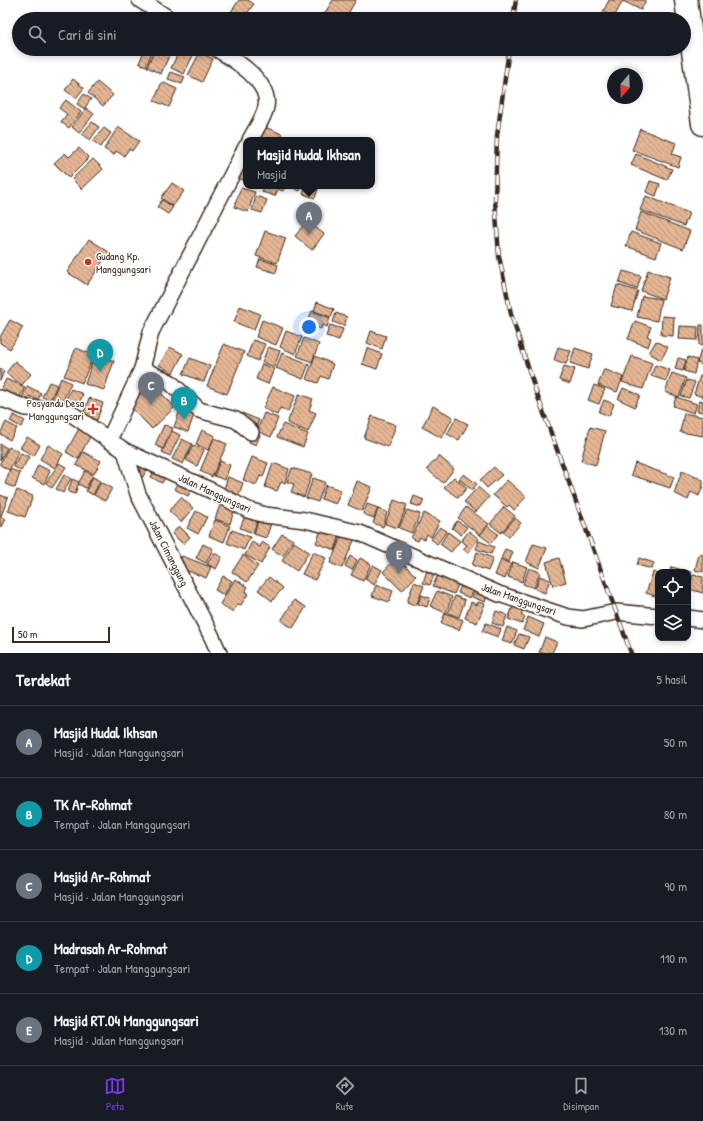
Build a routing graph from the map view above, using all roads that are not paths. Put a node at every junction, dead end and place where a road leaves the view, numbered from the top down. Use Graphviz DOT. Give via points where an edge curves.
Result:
graph roads {
  1 [pos="140,0"];
  2 [pos="686,0"];
  3 [pos="159,12"];
  4 [pos="688,12"];
  5 [pos="691,36"];
  6 [pos="228,56"];
  7 [pos="703,124"];
  8 [pos="252,137"];
  9 [pos="243,153"];
  10 [pos="142,369"];
  11 [pos="0,398"];
  12 [pos="251,432"];
  13 [pos="109,440"];
  14 [pos="125,451"];
  15 [pos="655,616"];
  16 [pos="691,618"];
  17 [pos="703,620"];
  18 [pos="219,653"];
  1 -- 3 [label="street"];
  2 -- 4 [label="highway"];
  5 -- 7 [label="highway"];
  6 -- 8 [label="street" via="259,81 265,90 266,109"];
  9 -- 10 [label="street" via="151,332"];
  10 -- 12 [label="street" via="170,382 199,410 236,420"];
  10 -- 13 [label="street"];
  11 -- 13 [label="street, Jalan Manggungsari" via="26,408 66,410"];
  13 -- 14 [label="street, Jalan Manggungsari"];
  14 -- 15 [label="street, Jalan Manggungsari" via="248,510 360,533 499,594 568,617 583,619 616,612"];
  14 -- 18 [label="street, Jalan Cimanggung" via="138,494"];
  16 -- 17 [label="street"];
}
